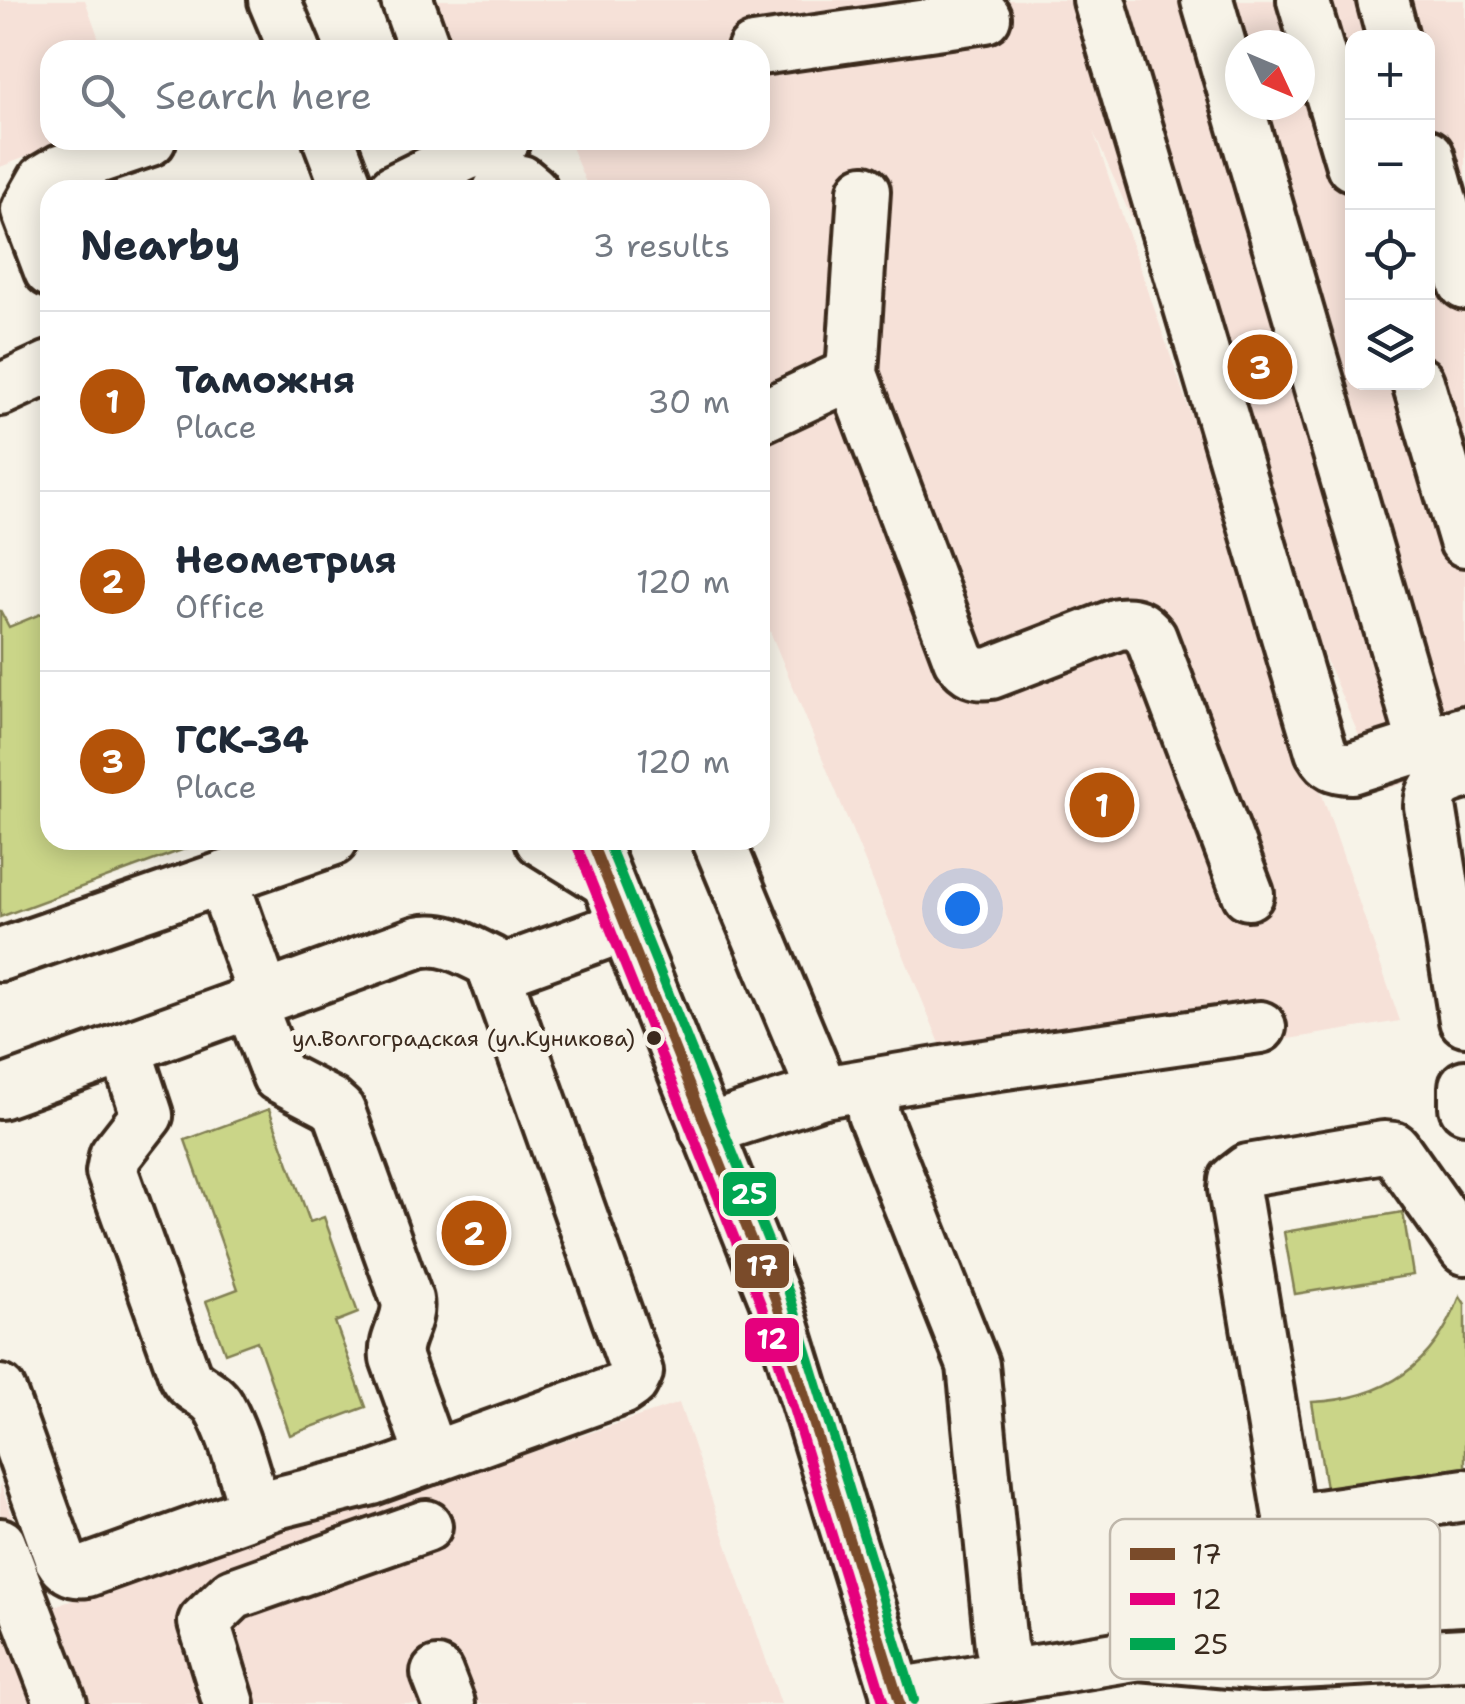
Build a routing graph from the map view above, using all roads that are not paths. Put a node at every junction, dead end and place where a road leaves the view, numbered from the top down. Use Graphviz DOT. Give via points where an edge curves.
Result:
graph roads {
  1 [pos="274,0"];
  2 [pos="408,0"];
  3 [pos="1099,0"];
  4 [pos="1207,0"];
  5 [pos="1303,0"];
  6 [pos="1382,0"];
  7 [pos="984,17"];
  8 [pos="1391,30"];
  9 [pos="290,40"];
  10 [pos="422,40"];
  11 [pos="770,48"];
  12 [pos="1345,141"];
  13 [pos="120,150"];
  14 [pos="334,150"];
  15 [pos="466,150"];
  16 [pos="1435,179"];
  17 [pos="44,180"];
  18 [pos="344,180"];
  19 [pos="412,180"];
  20 [pos="40,183"];
  21 [pos="864,192"];
  22 [pos="18,196"];
  23 [pos="40,248"];
  24 [pos="1465,284"];
  25 [pos="40,372"];
  26 [pos="852,374"];
  27 [pos="0,390"];
  28 [pos="1420,390"];
  29 [pos="770,412"];
  30 [pos="1465,541"];
  31 [pos="1456,766"];
  32 [pos="303,850"];
  33 [pos="556,850"];
  34 [pos="722,850"];
  35 [pos="222,878"];
  36 [pos="608,882"];
  37 [pos="1248,894"];
  38 [pos="0,954"];
  39 [pos="495,973"];
  40 [pos="253,988"];
  41 [pos="1465,1020"];
  42 [pos="1260,1027"];
  43 [pos="125,1048"];
  44 [pos="874,1086"];
  45 [pos="1465,1086"];
  46 [pos="823,1092"];
  47 [pos="0,1093"];
  48 [pos="1465,1106"];
  49 [pos="706,1130"];
  50 [pos="1465,1249"];
  51 [pos="0,1391"];
  52 [pos="432,1458"];
  53 [pos="1465,1494"];
  54 [pos="256,1510"];
  55 [pos="426,1526"];
  56 [pos="0,1544"];
  57 [pos="1465,1654"];
  58 [pos="1440,1655"];
  59 [pos="1110,1659"];
  60 [pos="1010,1676"];
  61 [pos="898,1699"];
  62 [pos="61,1704"];
  63 [pos="229,1704"];
  1 -- 9 [label="street"];
  2 -- 10 [label="street"];
  3 -- 31 [label="street" via="1321,751 1339,768"];
  4 -- 31 [label="street"];
  5 -- 12 [label="street"];
  6 -- 8 [label="street"];
  7 -- 11 [label="street"];
  13 -- 17 [label="street"];
  14 -- 18 [label="street"];
  15 -- 19 [label="street"];
  16 -- 24 [label="street"];
  20 -- 22 [label="street"];
  21 -- 26 [label="street"];
  22 -- 23 [label="street"];
  25 -- 27 [label="street"];
  26 -- 29 [label="street"];
  26 -- 37 [label="street" via="966,670 992,673 1118,624 1143,628"];
  28 -- 30 [label="street"];
  31 -- 41 [label="street" via="1431,794 1430,806"];
  32 -- 35 [label="street"];
  33 -- 36 [label="street"];
  34 -- 46 [label="street"];
  35 -- 38 [label="street"];
  35 -- 40 [label="street"];
  36 -- 39 [label="street"];
  36 -- 49 [label="street"];
  39 -- 40 [label="street" via="491,962 435,938"];
  39 -- 52 [label="street" via="637,1372 622,1389"];
  40 -- 43 [label="street"];
  40 -- 52 [label="street" via="278,1076 339,1111 406,1300 394,1347"];
  42 -- 44 [label="street"];
  43 -- 47 [label="street"];
  43 -- 54 [label="street" via="147,1116 115,1156 112,1172 185,1376 220,1409"];
  44 -- 46 [label="street"];
  44 -- 60 [label="street" via="873,1114 973,1365"];
  45 -- 48 [label="street"];
  46 -- 49 [label="street"];
  49 -- 61 [label="street" via="774,1299"];
  50 -- 53 [label="street" via="1394,1148 1248,1170 1236,1180 1288,1511 1305,1518"];
  51 -- 54 [label="street" via="60,1558 75,1572"];
  52 -- 54 [label="street"];
  55 -- 63 [label="street" via="233,1594 204,1622"];
  56 -- 62 [label="street"];
  57 -- 58 [label="street"];
  59 -- 60 [label="street"];
  60 -- 61 [label="street"];
}
